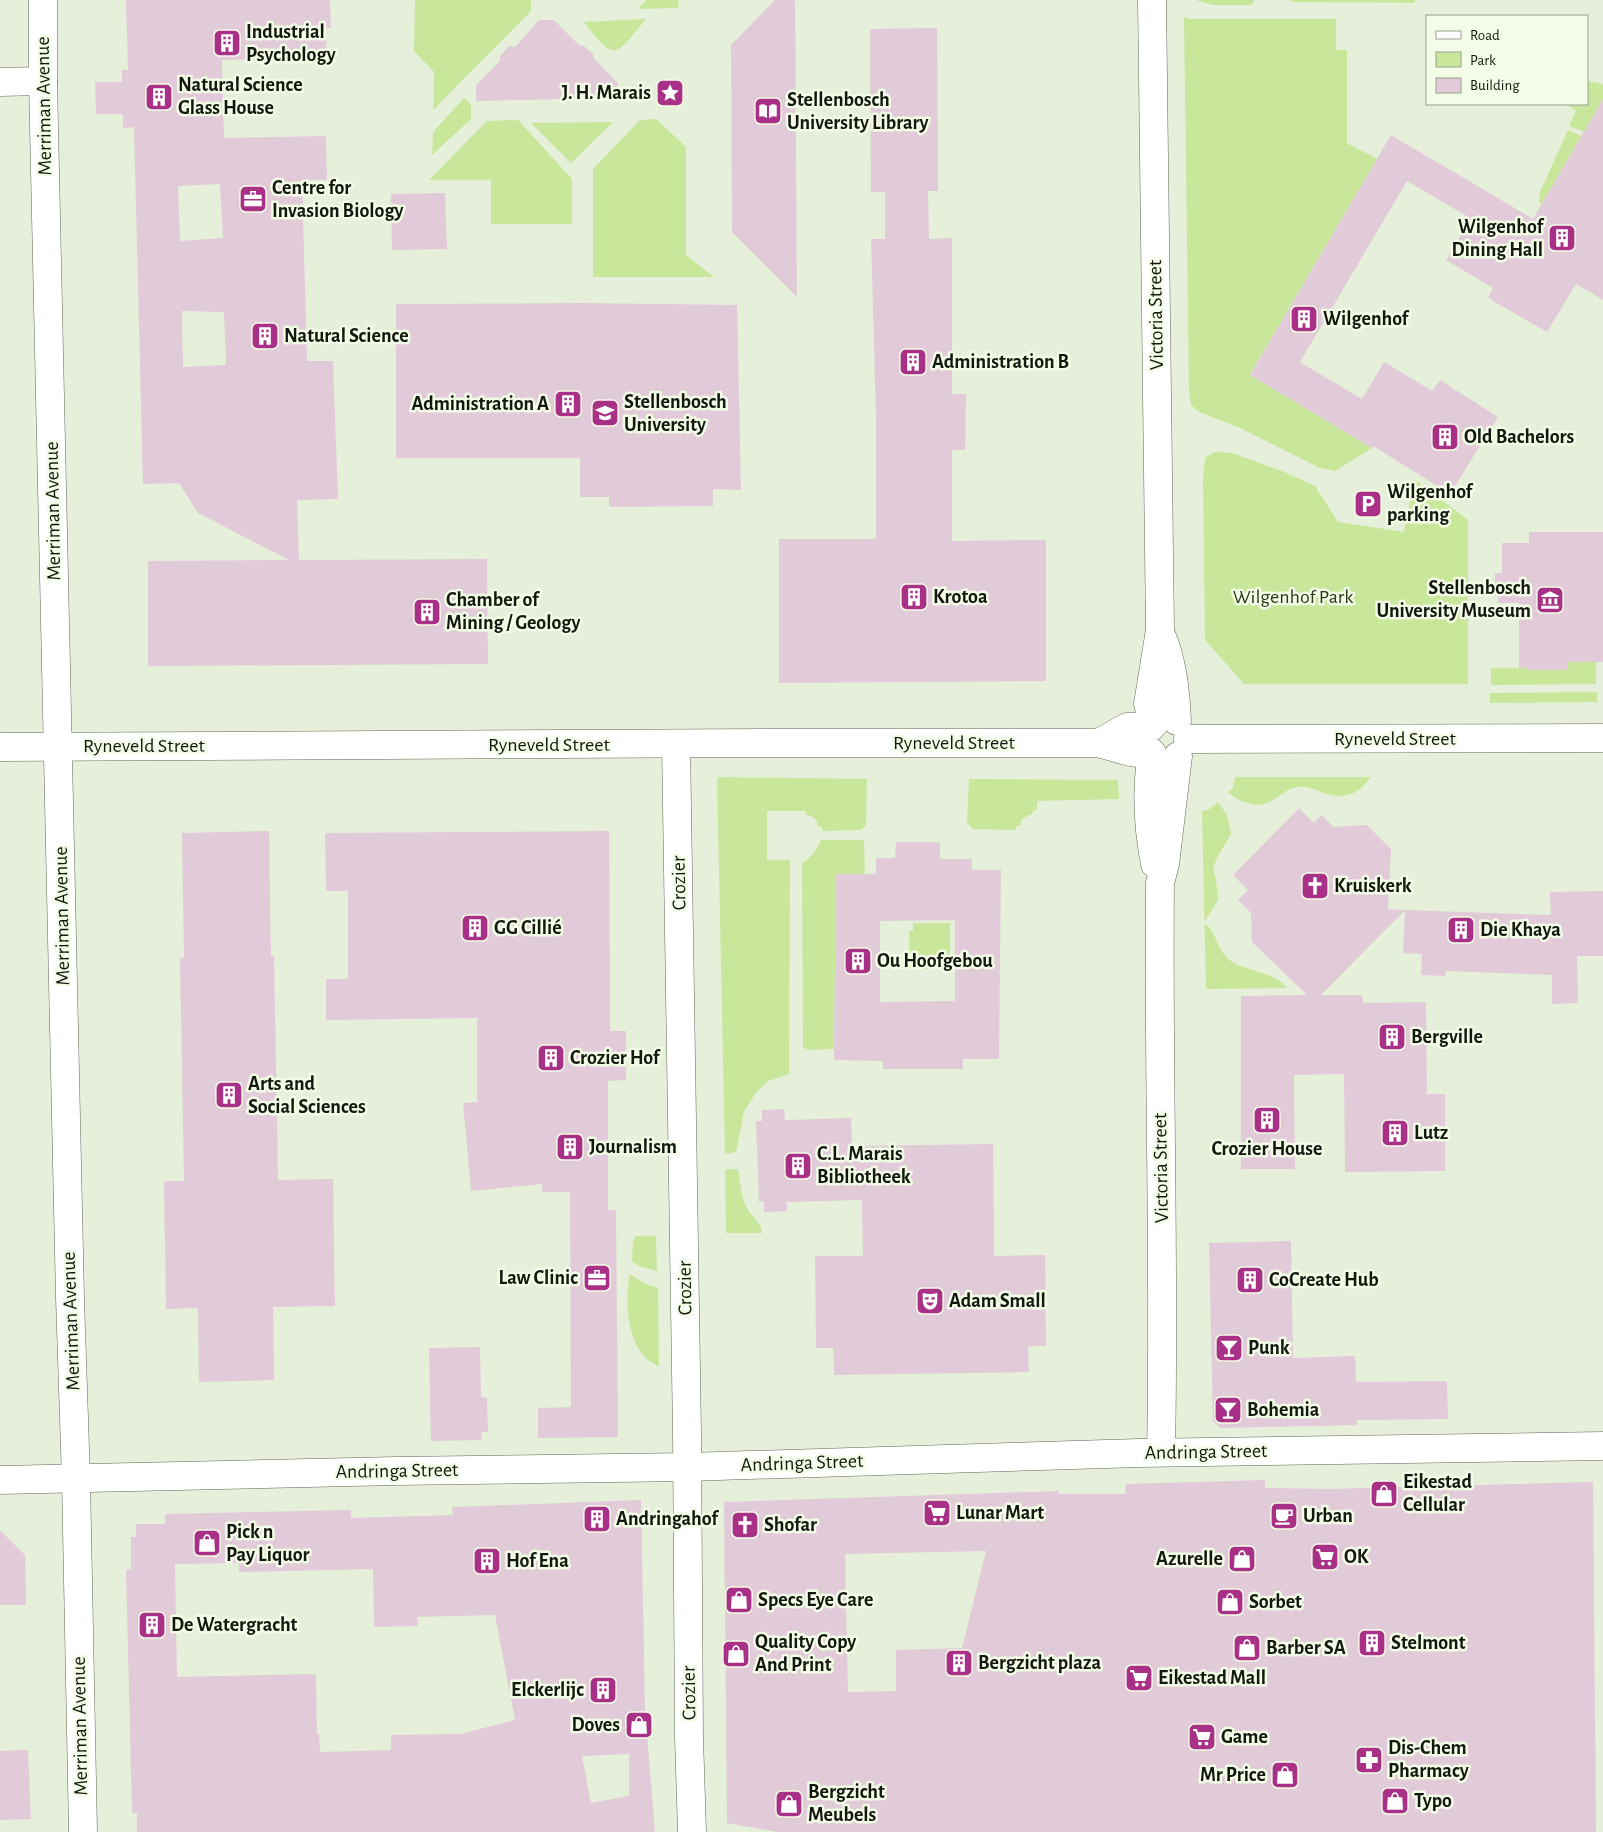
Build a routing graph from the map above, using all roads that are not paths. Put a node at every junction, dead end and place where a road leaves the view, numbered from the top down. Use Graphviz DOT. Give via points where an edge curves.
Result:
graph roads {
  1 [pos="43,0"];
  2 [pos="1152,0"];
  3 [pos="43,81"];
  4 [pos="0,82"];
  5 [pos="1603,738"];
  6 [pos="1164,739"];
  7 [pos="676,744"];
  8 [pos="0,747"];
  9 [pos="58,747"];
  10 [pos="1603,1446"];
  11 [pos="1161,1452"];
  12 [pos="687,1467"];
  13 [pos="76,1479"];
  14 [pos="0,1480"];
  15 [pos="83,1832"];
  16 [pos="692,1832"];
  1 -- 3 [label="street, Merriman Avenue"];
  2 -- 6 [label="street, Victoria Street" via="1160,630 1176,705"];
  3 -- 4 [label="street"];
  3 -- 9 [label="street, Merriman Avenue"];
  5 -- 6 [label="street, Ryneveld Street"];
  6 -- 7 [label="street, Ryneveld Street" via="1127,727 1099,743"];
  6 -- 11 [label="street, Victoria Street" via="1149,771 1149,816 1154,863 1160,883"];
  7 -- 9 [label="street, Ryneveld Street"];
  7 -- 12 [label="street, Crozier"];
  8 -- 9 [label="street, Ryneveld Street"];
  9 -- 13 [label="street, Merriman Avenue"];
  10 -- 11 [label="street, Andringa Street"];
  11 -- 12 [label="street, Andringa Street"];
  12 -- 13 [label="street, Andringa Street"];
  12 -- 16 [label="street, Crozier"];
  13 -- 14 [label="street, Andringa Street"];
  13 -- 15 [label="street, Merriman Avenue"];
}
